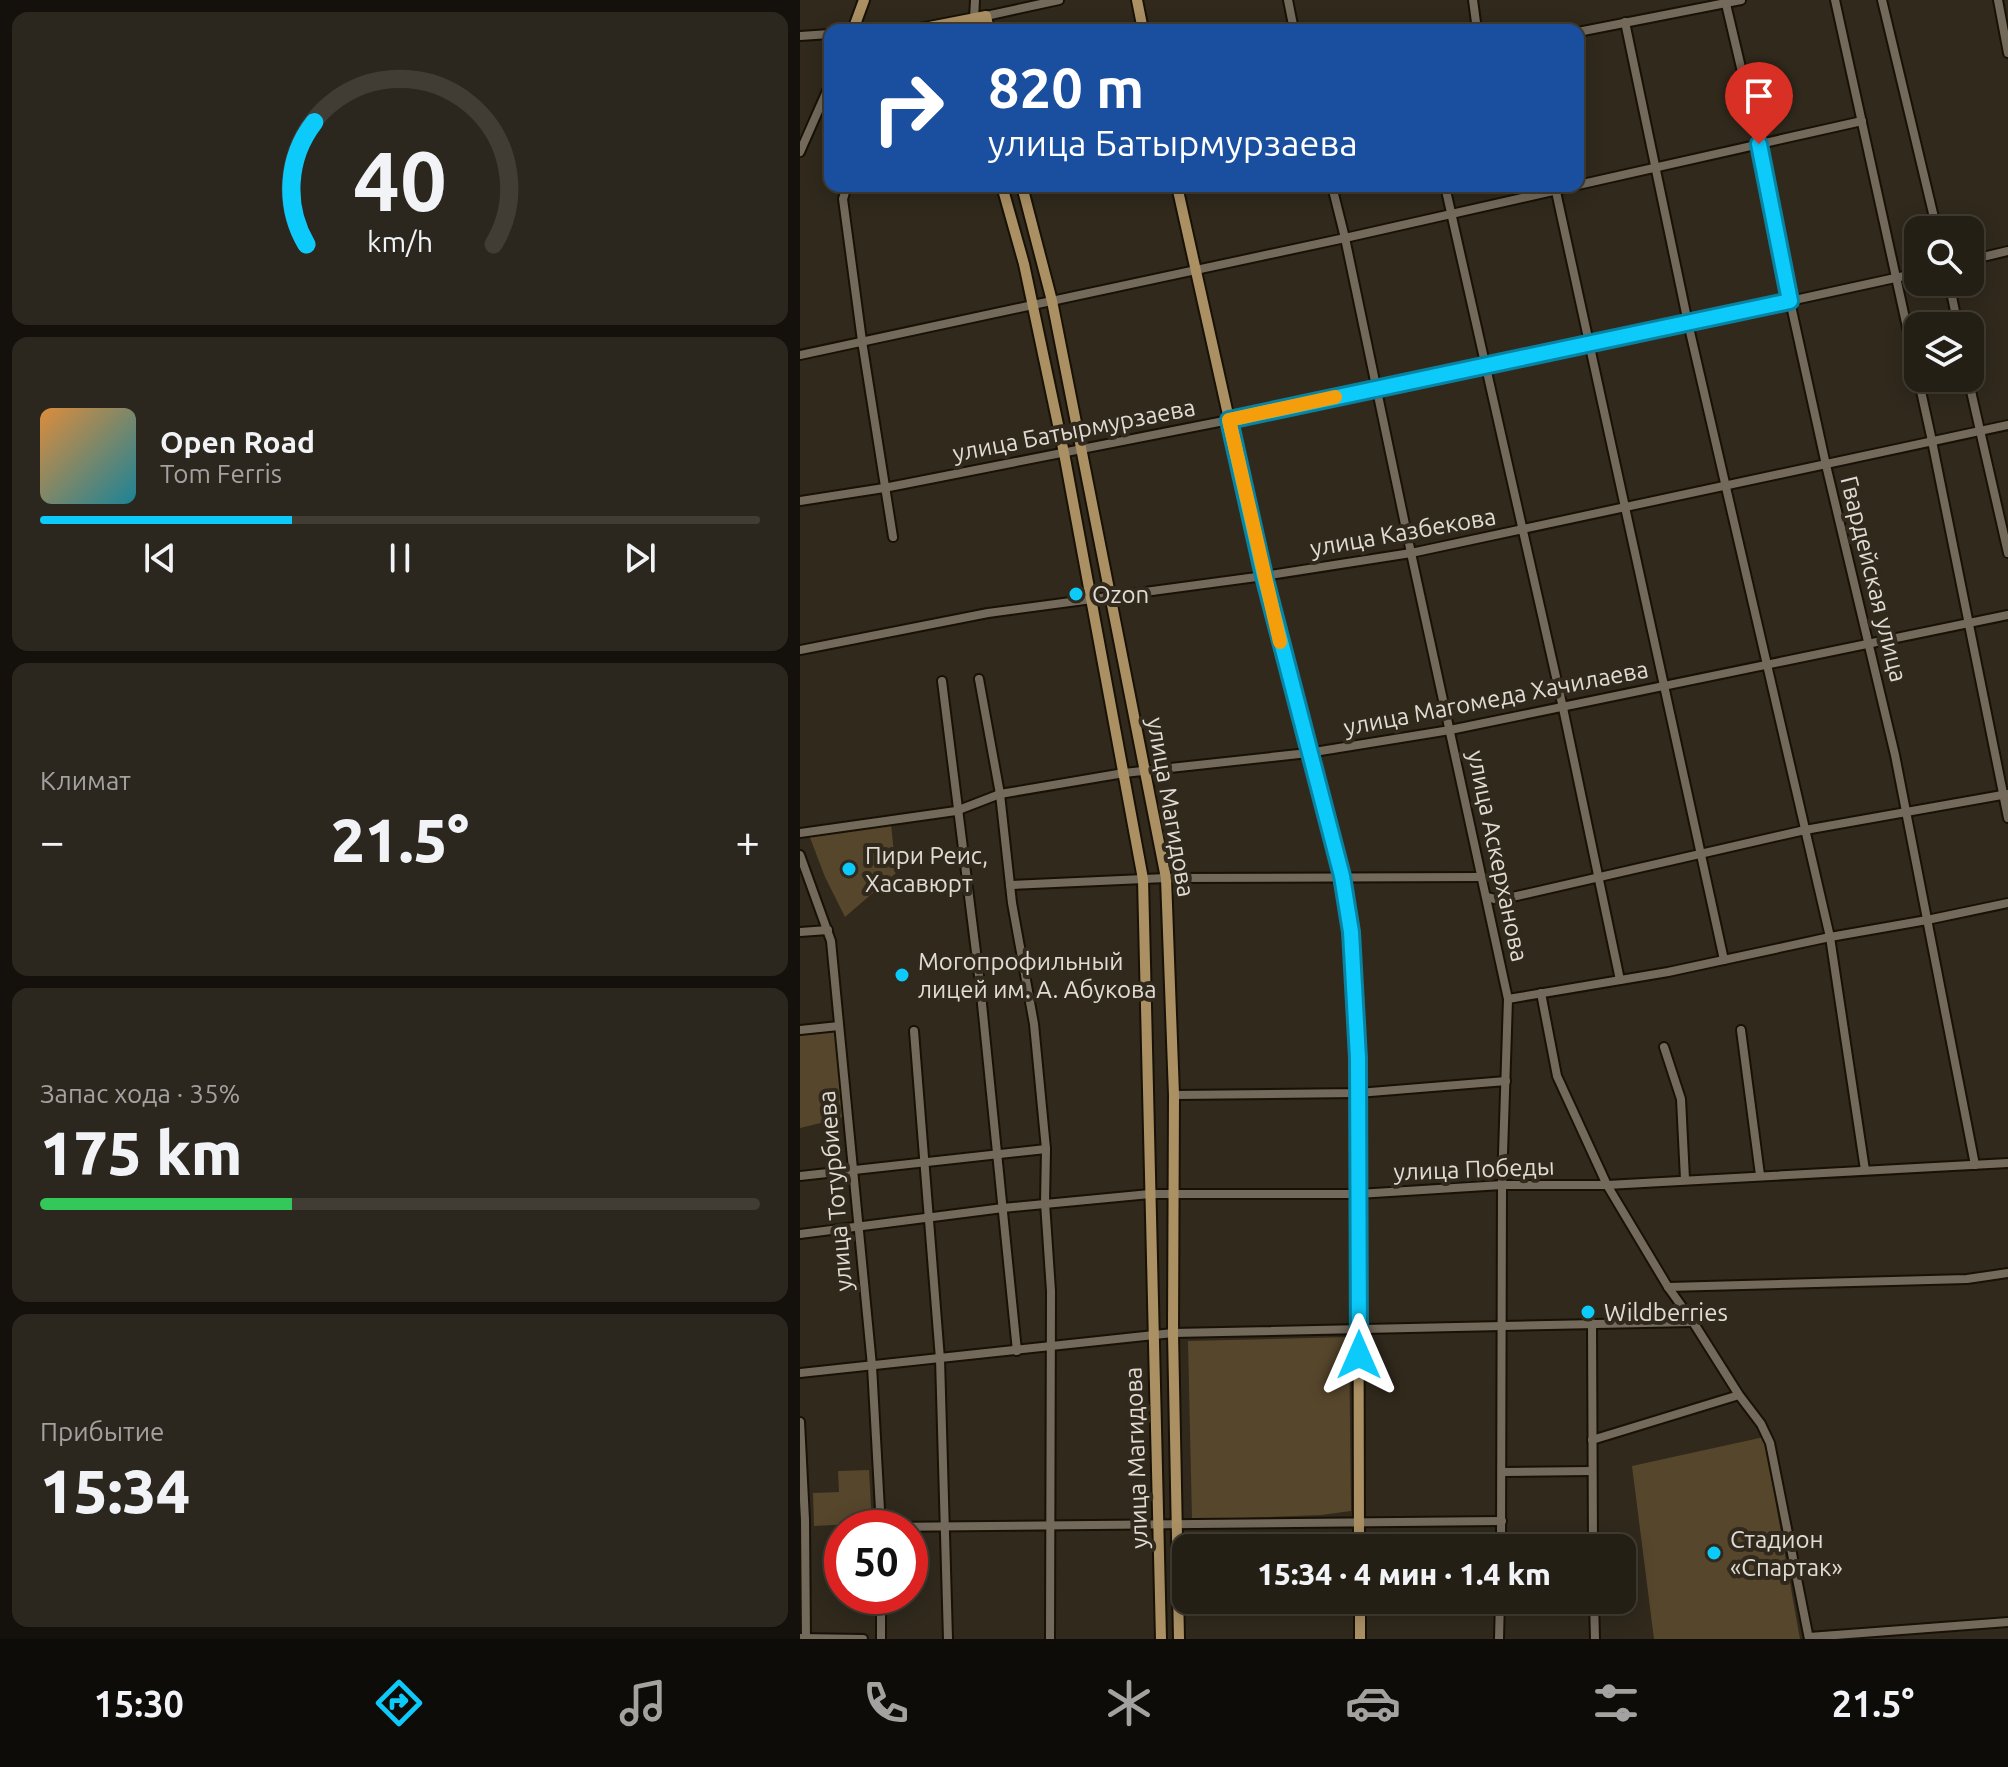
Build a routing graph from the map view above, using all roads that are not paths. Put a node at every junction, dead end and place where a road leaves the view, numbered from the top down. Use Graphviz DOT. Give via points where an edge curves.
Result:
graph roads {
  1 [pos="864,0"];
  2 [pos="975,0"];
  3 [pos="1059,0"];
  4 [pos="1137,0"];
  5 [pos="1288,0"];
  6 [pos="1473,0"];
  7 [pos="1741,0"];
  8 [pos="1835,0"];
  9 [pos="1882,0"];
  10 [pos="1998,0"];
  11 [pos="1726,4"];
  12 [pos="973,22"];
  13 [pos="1625,22"];
  14 [pos="855,24"];
  15 [pos="1142,24"];
  16 [pos="1293,24"];
  17 [pos="1476,24"];
  18 [pos="1584,31"];
  19 [pos="824,34"];
  20 [pos="800,36"];
  21 [pos="2008,53"];
  22 [pos="824,98"];
  23 [pos="1862,121"];
  24 [pos="1759,144"];
  25 [pos="800,152"];
  26 [pos="1656,168"];
  27 [pos="1584,184"];
  28 [pos="847,192"];
  29 [pos="1004,192"];
  30 [pos="1024,192"];
  31 [pos="1178,192"];
  32 [pos="1334,192"];
  33 [pos="1446,192"];
  34 [pos="1539,192"];
  35 [pos="1556,192"];
  36 [pos="1452,214"];
  37 [pos="1934,216"];
  38 [pos="1345,238"];
  39 [pos="2008,251"];
  40 [pos="1984,257"];
  41 [pos="1198,270"];
  42 [pos="1904,277"];
  43 [pos="1896,279"];
  44 [pos="1052,301"];
  45 [pos="1790,301"];
  46 [pos="1033,305"];
  47 [pos="1688,323"];
  48 [pos="862,341"];
  49 [pos="1590,345"];
  50 [pos="800,355"];
  51 [pos="1487,367"];
  52 [pos="1376,389"];
  53 [pos="1971,392"];
  54 [pos="1229,420"];
  55 [pos="2008,425"];
  56 [pos="1979,432"];
  57 [pos="1932,441"];
  58 [pos="1082,449"];
  59 [pos="1064,453"];
  60 [pos="1826,465"];
  61 [pos="1726,486"];
  62 [pos="884,488"];
  63 [pos="800,501"];
  64 [pos="1625,508"];
  65 [pos="1523,530"];
  66 [pos="893,537"];
  67 [pos="1411,553"];
  68 [pos="2008,553"];
  69 [pos="1264,576"];
  70 [pos="1111,595"];
  71 [pos="1091,598"];
  72 [pos="2008,615"];
  73 [pos="1967,623"];
  74 [pos="1871,644"];
  75 [pos="800,650"];
  76 [pos="1768,666"];
  77 [pos="979,679"];
  78 [pos="942,681"];
  79 [pos="1665,687"];
  80 [pos="1563,708"];
  81 [pos="1450,730"];
  82 [pos="1308,753"];
  83 [pos="1145,771"];
  84 [pos="1124,773"];
  85 [pos="1000,794"];
  86 [pos="2005,794"];
  87 [pos="956,811"];
  88 [pos="1906,812"];
  89 [pos="2008,818"];
  90 [pos="1805,830"];
  91 [pos="800,833"];
  92 [pos="1701,854"];
  93 [pos="800,855"];
  94 [pos="1342,876"];
  95 [pos="1482,877"];
  96 [pos="1599,877"];
  97 [pos="1166,878"];
  98 [pos="1143,879"];
  99 [pos="1010,885"];
  100 [pos="1487,897"];
  101 [pos="2008,903"];
  102 [pos="1927,920"];
  103 [pos="828,930"];
  104 [pos="800,932"];
  105 [pos="1830,937"];
  106 [pos="1724,960"];
  107 [pos="1620,980"];
  108 [pos="1541,993"];
  109 [pos="1508,999"];
  110 [pos="839,1026"];
  111 [pos="800,1030"];
  112 [pos="1741,1030"];
  113 [pos="914,1031"];
  114 [pos="1664,1047"];
  115 [pos="1506,1081"];
  116 [pos="1358,1093"];
  117 [pos="1174,1095"];
  118 [pos="1046,1149"];
  119 [pos="996,1154"];
  120 [pos="926,1162"];
  121 [pos="2008,1163"];
  122 [pos="1975,1165"];
  123 [pos="853,1170"];
  124 [pos="1865,1170"];
  125 [pos="1760,1175"];
  126 [pos="800,1176"];
  127 [pos="1685,1179"];
  128 [pos="1502,1185"];
  129 [pos="1607,1185"];
  130 [pos="1175,1193"];
  131 [pos="1150,1194"];
  132 [pos="1358,1194"];
  133 [pos="1045,1203"];
  134 [pos="1003,1208"];
  135 [pos="930,1217"];
  136 [pos="858,1228"];
  137 [pos="800,1234"];
  138 [pos="2008,1273"];
  139 [pos="1668,1287"];
  140 [pos="1693,1322"];
  141 [pos="1592,1323"];
  142 [pos="1503,1325"];
  143 [pos="1359,1328"];
  144 [pos="1173,1333"];
  145 [pos="1152,1335"];
  146 [pos="1051,1347"];
  147 [pos="1017,1351"];
  148 [pos="940,1359"];
  149 [pos="872,1366"];
  150 [pos="800,1373"];
  151 [pos="1739,1395"];
  152 [pos="800,1422"];
  153 [pos="1592,1440"];
  154 [pos="1592,1471"];
  155 [pos="1502,1472"];
  156 [pos="880,1510"];
  157 [pos="802,1520"];
  158 [pos="1502,1521"];
  159 [pos="1359,1522"];
  160 [pos="1051,1524"];
  161 [pos="1177,1524"];
  162 [pos="946,1525"];
  163 [pos="1158,1525"];
  164 [pos="928,1526"];
  165 [pos="1359,1534"];
  166 [pos="1502,1534"];
  167 [pos="1593,1534"];
  168 [pos="881,1614"];
  169 [pos="1360,1614"];
  170 [pos="1500,1614"];
  171 [pos="1594,1614"];
  172 [pos="2008,1622"];
  173 [pos="800,1638"];
  174 [pos="1809,1638"];
  175 [pos="806,1639"];
  176 [pos="863,1639"];
  177 [pos="881,1639"];
  178 [pos="948,1639"];
  179 [pos="1050,1639"];
  180 [pos="1161,1639"];
  181 [pos="1179,1639"];
  182 [pos="1360,1639"];
  183 [pos="1499,1639"];
  184 [pos="1595,1639"];
  1 -- 14 [label="main road"];
  2 -- 12 [label="street"];
  3 -- 12 [label="street"];
  4 -- 15 [label="main road"];
  5 -- 16 [label="street"];
  6 -- 17 [label="street"];
  7 -- 11 [label="street"];
  8 -- 23 [label="street"];
  9 -- 37 [label="street"];
  10 -- 21 [label="street"];
  11 -- 13 [label="street"];
  11 -- 24 [label="street, Гвардейская улица"];
  13 -- 18 [label="street"];
  13 -- 26 [label="street"];
  19 -- 20 [label="street"];
  22 -- 25 [label="street"];
  23 -- 24 [label="street"];
  23 -- 43 [label="street"];
  24 -- 26 [label="street"];
  24 -- 45 [label="street, Гвардейская улица"];
  26 -- 27 [label="street"];
  26 -- 47 [label="street"];
  28 -- 48 [label="street" via="843,199"];
  29 -- 46 [label="main road, улица Магидова"];
  30 -- 44 [label="main road, улица Магидова"];
  31 -- 41 [label="main road"];
  32 -- 38 [label="street, улица Аскерханова"];
  33 -- 36 [label="street"];
  34 -- 36 [label="street"];
  35 -- 49 [label="street"];
  36 -- 38 [label="street"];
  36 -- 51 [label="street"];
  38 -- 41 [label="street"];
  38 -- 52 [label="street, улица Аскерханова"];
  39 -- 40 [label="street"];
  41 -- 44 [label="street"];
  41 -- 54 [label="main road"];
  42 -- 43 [label="street, улица Батырмурзаева"];
  43 -- 45 [label="street, улица Батырмурзаева"];
  43 -- 57 [label="street"];
  44 -- 46 [label="street"];
  44 -- 58 [label="main road, улица Магидова"];
  45 -- 47 [label="street, улица Батырмурзаева"];
  45 -- 60 [label="street, Гвардейская улица"];
  46 -- 48 [label="street"];
  46 -- 59 [label="main road, улица Магидова"];
  47 -- 49 [label="street, улица Батырмурзаева"];
  47 -- 61 [label="street"];
  48 -- 50 [label="street"];
  48 -- 62 [label="street"];
  49 -- 51 [label="street, улица Батырмурзаева"];
  49 -- 64 [label="street"];
  51 -- 52 [label="street, улица Батырмурзаева"];
  51 -- 65 [label="street"];
  52 -- 54 [label="street, улица Батырмурзаева"];
  52 -- 67 [label="street, улица Аскерханова"];
  53 -- 56 [label="street"];
  54 -- 58 [label="street, улица Батырмурзаева"];
  54 -- 69 [label="main road"];
  55 -- 56 [label="street, улица Казбекова"];
  56 -- 57 [label="street, улица Казбекова"];
  56 -- 68 [label="street"];
  57 -- 60 [label="street, улица Казбекова"];
  57 -- 73 [label="street"];
  58 -- 59 [label="street, улица Батырмурзаева"];
  58 -- 70 [label="main road, улица Магидова"];
  59 -- 62 [label="street, улица Батырмурзаева"];
  59 -- 71 [label="main road, улица Магидова"];
  60 -- 61 [label="street, улица Казбекова"];
  60 -- 74 [label="street, Гвардейская улица"];
  61 -- 64 [label="street, улица Казбекова"];
  61 -- 76 [label="street"];
  62 -- 63 [label="street, улица Батырмурзаева"];
  62 -- 66 [label="street"];
  64 -- 65 [label="street, улица Казбекова"];
  64 -- 79 [label="street"];
  65 -- 67 [label="street, улица Казбекова"];
  65 -- 80 [label="street"];
  67 -- 69 [label="street, улица Казбекова"];
  67 -- 81 [label="street, улица Аскерханова"];
  69 -- 70 [label="street, улица Казбекова"];
  69 -- 82 [label="main road"];
  70 -- 71 [label="street, улица Казбекова"];
  70 -- 83 [label="main road, улица Магидова"];
  71 -- 75 [label="street, улица Казбекова"];
  71 -- 84 [label="main road, улица Магидова"];
  72 -- 73 [label="street, улица Магомеда Хачилаева"];
  73 -- 74 [label="street, улица Магомеда Хачилаева"];
  73 -- 86 [label="street"];
  74 -- 76 [label="street, улица Магомеда Хачилаева"];
  74 -- 88 [label="street, Гвардейская улица"];
  76 -- 79 [label="street, улица Магомеда Хачилаева"];
  76 -- 90 [label="street"];
  77 -- 85 [label="street"];
  78 -- 87 [label="street"];
  79 -- 80 [label="street, улица Магомеда Хачилаева"];
  79 -- 92 [label="street"];
  80 -- 81 [label="street, улица Магомеда Хачилаева"];
  80 -- 96 [label="street"];
  81 -- 82 [label="street, улица Магомеда Хачилаева"];
  81 -- 95 [label="street, улица Аскерханова"];
  82 -- 83 [label="street, улица Магомеда Хачилаева"];
  82 -- 94 [label="main road"];
  83 -- 84 [label="street, улица Магомеда Хачилаева"];
  83 -- 97 [label="main road, улица Магидова"];
  84 -- 85 [label="street, улица Магомеда Хачилаева"];
  84 -- 98 [label="main road, улица Магидова"];
  85 -- 87 [label="street, улица Магомеда Хачилаева"];
  85 -- 99 [label="street"];
  86 -- 88 [label="street"];
  86 -- 89 [label="street"];
  87 -- 91 [label="street, улица Магомеда Хачилаева"];
  87 -- 119 [label="street"];
  88 -- 90 [label="street"];
  88 -- 102 [label="street, Гвардейская улица"];
  90 -- 92 [label="street"];
  90 -- 105 [label="street"];
  92 -- 96 [label="street"];
  92 -- 106 [label="street"];
  93 -- 103 [label="street, улица Тотурбиева"];
  94 -- 95 [label="street"];
  94 -- 97 [label="street"];
  94 -- 116 [label="main road" via="1351,932"];
  95 -- 100 [label="street, улица Аскерханова"];
  96 -- 100 [label="street" via="1499,900"];
  96 -- 107 [label="street"];
  97 -- 98 [label="street"];
  97 -- 117 [label="main road, улица Магидова"];
  98 -- 99 [label="street"];
  98 -- 131 [label="main road, улица Магидова"];
  99 -- 118 [label="street" via="1034,1024"];
  100 -- 109 [label="street, улица Аскерханова"];
  101 -- 102 [label="street"];
  102 -- 105 [label="street"];
  102 -- 122 [label="street, Гвардейская улица"];
  103 -- 104 [label="street"];
  103 -- 110 [label="street, улица Тотурбиева"];
  105 -- 106 [label="street"];
  105 -- 124 [label="street"];
  106 -- 107 [label="street"];
  107 -- 108 [label="street"];
  108 -- 109 [label="street"];
  108 -- 129 [label="street" via="1557,1076"];
  109 -- 115 [label="street, улица Аскерханова"];
  110 -- 111 [label="street"];
  110 -- 123 [label="street, улица Тотурбиева"];
  112 -- 125 [label="street"];
  113 -- 120 [label="street"];
  114 -- 127 [label="street" via="1681,1099"];
  115 -- 116 [label="street"];
  115 -- 128 [label="street, улица Аскерханова"];
  116 -- 117 [label="street"];
  116 -- 132 [label="main road"];
  117 -- 130 [label="main road, улица Магидова"];
  118 -- 119 [label="street"];
  118 -- 133 [label="street"];
  119 -- 120 [label="street"];
  119 -- 134 [label="street"];
  120 -- 123 [label="street"];
  120 -- 135 [label="street"];
  121 -- 122 [label="street, улица Победы"];
  122 -- 124 [label="street, улица Победы"];
  123 -- 126 [label="street"];
  123 -- 136 [label="street, улица Тотурбиева"];
  124 -- 125 [label="street, улица Победы"];
  125 -- 127 [label="street, улица Победы"];
  127 -- 129 [label="street, улица Победы"];
  128 -- 129 [label="street, улица Победы"];
  128 -- 132 [label="street, улица Победы"];
  128 -- 142 [label="street, улица Аскерханова"];
  129 -- 139 [label="street"];
  130 -- 131 [label="street, улица Победы"];
  130 -- 132 [label="street, улица Победы"];
  130 -- 144 [label="main road, улица Магидова"];
  131 -- 133 [label="street, улица Победы"];
  131 -- 145 [label="main road, улица Магидова"];
  132 -- 143 [label="main road"];
  133 -- 134 [label="street, улица Победы"];
  133 -- 146 [label="street"];
  134 -- 135 [label="street, улица Победы"];
  134 -- 147 [label="street"];
  135 -- 136 [label="street, улица Победы"];
  135 -- 148 [label="street"];
  136 -- 137 [label="street, улица Победы"];
  136 -- 149 [label="street, улица Тотурбиева"];
  138 -- 139 [label="street" via="1967,1279"];
  139 -- 140 [label="street"];
  140 -- 141 [label="street"];
  140 -- 151 [label="street"];
  141 -- 142 [label="street"];
  141 -- 153 [label="street"];
  142 -- 143 [label="street"];
  142 -- 155 [label="street, улица Аскерханова"];
  143 -- 144 [label="street"];
  143 -- 159 [label="main road"];
  144 -- 145 [label="street"];
  144 -- 161 [label="main road, улица Магидова"];
  145 -- 146 [label="street"];
  145 -- 163 [label="main road, улица Магидова"];
  146 -- 147 [label="street"];
  146 -- 160 [label="street"];
  147 -- 148 [label="street"];
  148 -- 149 [label="street"];
  148 -- 162 [label="street"];
  149 -- 150 [label="street"];
  149 -- 156 [label="street, улица Тотурбиева"];
  151 -- 153 [label="street"];
  151 -- 174 [label="street" via="1770,1443"];
  152 -- 157 [label="street"];
  153 -- 154 [label="street"];
  154 -- 155 [label="street"];
  154 -- 167 [label="street"];
  155 -- 158 [label="street, улица Аскерханова"];
  157 -- 175 [label="street"];
  158 -- 159 [label="street"];
  158 -- 166 [label="street, улица Аскерханова"];
  159 -- 161 [label="street"];
  159 -- 165 [label="main road"];
  160 -- 162 [label="street"];
  160 -- 163 [label="street"];
  160 -- 179 [label="street"];
  161 -- 163 [label="street"];
  161 -- 181 [label="main road, улица Магидова"];
  162 -- 164 [label="street"];
  162 -- 178 [label="street"];
  163 -- 180 [label="main road, улица Магидова"];
  168 -- 177 [label="street"];
  169 -- 182 [label="main road"];
  170 -- 183 [label="street"];
  171 -- 184 [label="street"];
  172 -- 174 [label="street"];
  173 -- 175 [label="street"];
  175 -- 176 [label="street"];
}
